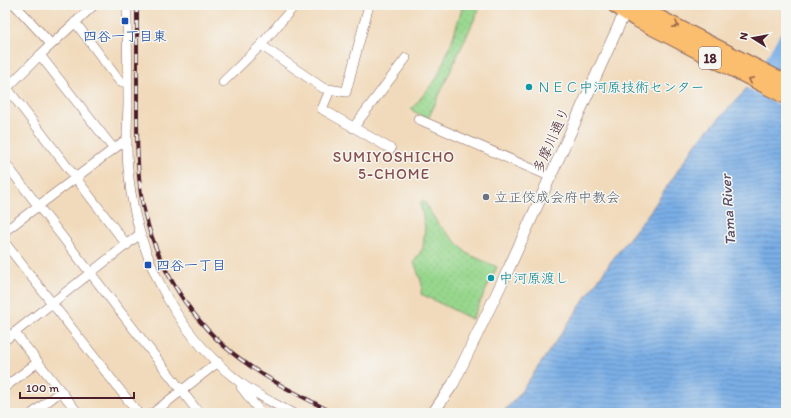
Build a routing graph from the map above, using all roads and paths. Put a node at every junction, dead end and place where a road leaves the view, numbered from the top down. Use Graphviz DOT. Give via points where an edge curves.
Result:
graph roads {
  1 [pos="15,5"];
  2 [pos="94,5"];
  3 [pos="127,5"];
  4 [pos="295,5"];
  5 [pos="369,5"];
  6 [pos="631,9"];
  7 [pos="75,22"];
  8 [pos="51,44"];
  9 [pos="261,45"];
  10 [pos="40,55"];
  11 [pos="406,58"];
  12 [pos="128,82"];
  13 [pos="223,82"];
  14 [pos="786,82"];
  15 [pos="6,89"];
  16 [pos="330,90"];
  17 [pos="786,97"];
  18 [pos="418,119"];
  19 [pos="353,128"];
  20 [pos="127,139"];
  21 [pos="113,148"];
  22 [pos="391,149"];
  23 [pos="5,163"];
  24 [pos="9,175"];
  25 [pos="551,177"];
  26 [pos="75,178"];
  27 [pos="38,206"];
  28 [pos="5,232"];
  29 [pos="140,234"];
  30 [pos="5,243"];
  31 [pos="127,244"];
  32 [pos="90,274"];
  33 [pos="52,302"];
  34 [pos="8,336"];
  35 [pos="38,362"];
  36 [pos="218,362"];
  37 [pos="236,379"];
  38 [pos="5,387"];
  39 [pos="182,390"];
  40 [pos="61,391"];
  41 [pos="33,413"];
  42 [pos="78,413"];
  43 [pos="138,413"];
  44 [pos="153,413"];
  45 [pos="199,413"];
  46 [pos="261,413"];
  47 [pos="292,413"];
  48 [pos="433,413"];
  1 -- 8 [label="street"];
  2 -- 7 [label="street"];
  3 -- 12 [label="street"];
  4 -- 9 [label="street"];
  5 -- 16 [label="street" via="346,92"];
  6 -- 14 [label="main road, 18, one-way"];
  17 -- 6 [label="main road, 18, one-way"];
  6 -- 25 [label="street, 多摩川通り"];
  7 -- 8 [label="street"];
  7 -- 12 [label="street" via="120,82"];
  8 -- 10 [label="street"];
  9 -- 13 [label="street"];
  9 -- 16 [label="street"];
  10 -- 15 [label="street"];
  10 -- 21 [label="street"];
  11 -- 19 [label="street"];
  12 -- 20 [label="street"];
  15 -- 26 [label="street"];
  16 -- 19 [label="street" via="322,108"];
  18 -- 25 [label="street"];
  19 -- 22 [label="street"];
  20 -- 21 [label="street"];
  20 -- 29 [label="street" via="131,191"];
  21 -- 26 [label="street"];
  23 -- 24 [label="street"];
  24 -- 27 [label="street"];
  25 -- 48 [label="street, 多摩川通り" via="453,384"];
  26 -- 27 [label="street"];
  26 -- 31 [label="street"];
  27 -- 28 [label="street"];
  27 -- 32 [label="street"];
  29 -- 31 [label="street"];
  29 -- 36 [label="street" via="172,307 198,343"];
  30 -- 33 [label="street"];
  31 -- 32 [label="street"];
  32 -- 33 [label="street"];
  32 -- 39 [label="street"];
  33 -- 34 [label="street"];
  33 -- 43 [label="street"];
  34 -- 35 [label="street"];
  35 -- 38 [label="street"];
  35 -- 40 [label="street"];
  36 -- 37 [label="street"];
  36 -- 39 [label="street"];
  37 -- 46 [label="street"];
  37 -- 47 [label="street" via="253,392"];
  39 -- 44 [label="street"];
  39 -- 45 [label="street"];
  40 -- 41 [label="street"];
  40 -- 42 [label="street"];
}
